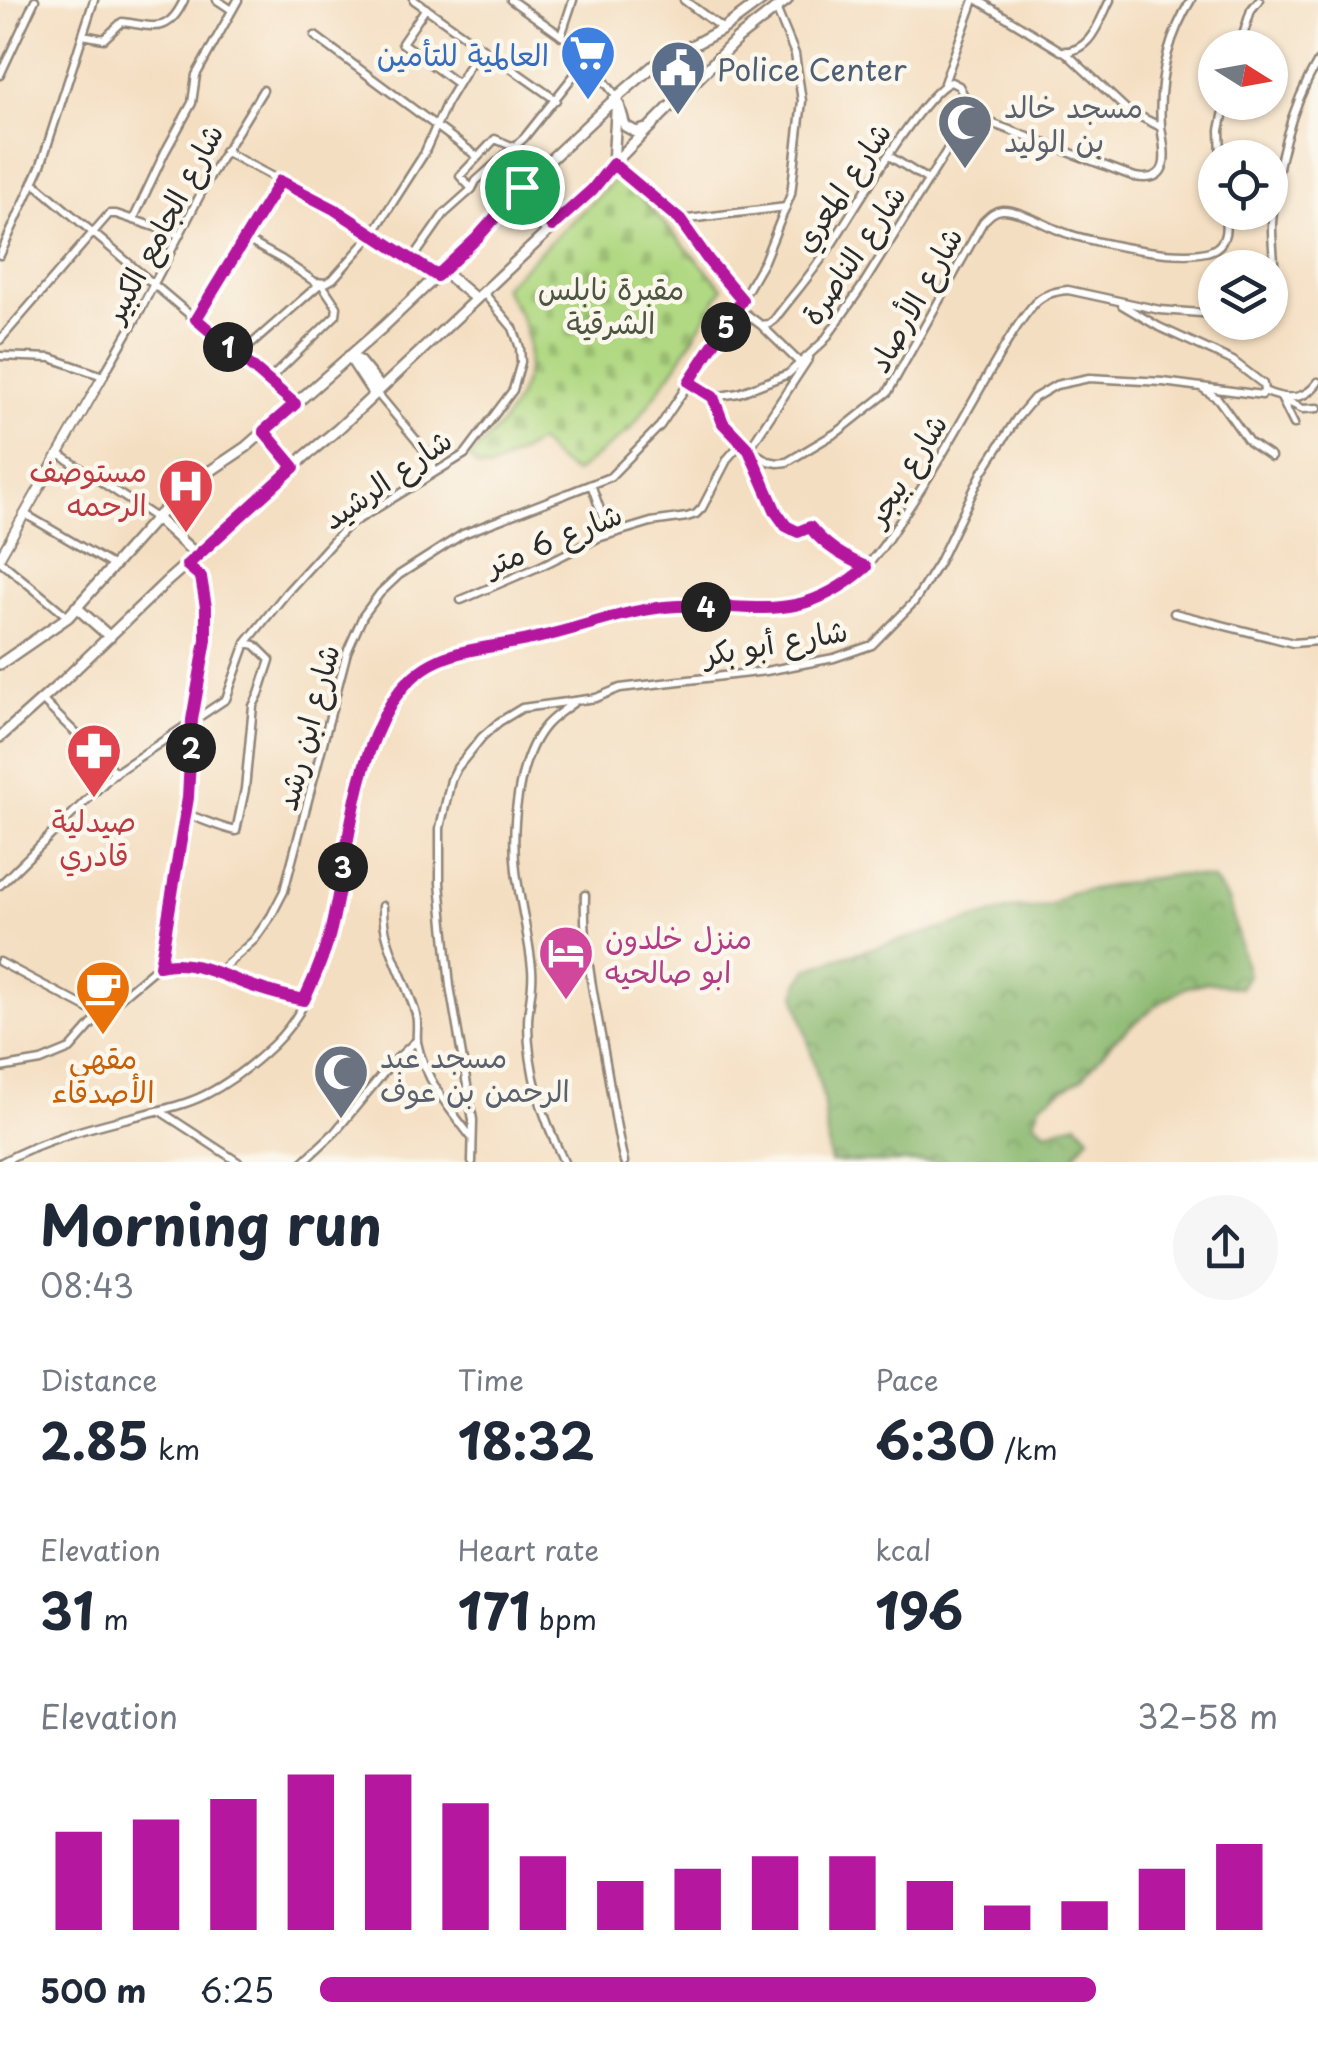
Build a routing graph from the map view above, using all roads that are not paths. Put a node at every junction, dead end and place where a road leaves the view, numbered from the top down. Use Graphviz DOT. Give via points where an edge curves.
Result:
graph roads {
  1 [pos="36,0"];
  2 [pos="94,0"];
  3 [pos="184,0"];
  4 [pos="217,0"];
  5 [pos="238,0"];
  6 [pos="414,0"];
  7 [pos="511,0"];
  8 [pos="572,0"];
  9 [pos="684,0"];
  10 [pos="743,0"];
  11 [pos="762,0"];
  12 [pos="787,0"];
  13 [pos="976,0"];
  14 [pos="1110,0"];
  15 [pos="1191,0"];
  16 [pos="1259,0"];
  17 [pos="426,8"];
  18 [pos="752,8"];
  19 [pos="776,8"];
  20 [pos="232,10"];
  21 [pos="723,29"];
  22 [pos="1244,30"];
  23 [pos="82,34"];
  24 [pos="315,36"];
  25 [pos="561,36"];
  26 [pos="488,51"];
  27 [pos="1064,51"];
  28 [pos="587,59"];
  29 [pos="1318,61"];
  30 [pos="0,75"];
  31 [pos="458,84"];
  32 [pos="943,84"];
  33 [pos="263,90"];
  34 [pos="617,97"];
  35 [pos="556,100"];
  36 [pos="975,116"];
  37 [pos="435,126"];
  38 [pos="648,128"];
  39 [pos="1161,128"];
  40 [pos="514,146"];
  41 [pos="224,152"];
  42 [pos="889,156"];
  43 [pos="478,157"];
  44 [pos="613,164"];
  45 [pos="928,180"];
  46 [pos="280,181"];
  47 [pos="33,182"];
  48 [pos="472,189"];
  49 [pos="519,190"];
  50 [pos="786,207"];
  51 [pos="134,220"];
  52 [pos="680,220"];
  53 [pos="550,228"];
  54 [pos="1225,230"];
  55 [pos="92,232"];
  56 [pos="372,234"];
  57 [pos="180,235"];
  58 [pos="245,239"];
  59 [pos="1273,250"];
  60 [pos="0,255"];
  61 [pos="412,260"];
  62 [pos="440,273"];
  63 [pos="321,283"];
  64 [pos="154,284"];
  65 [pos="480,296"];
  66 [pos="1112,299"];
  67 [pos="740,304"];
  68 [pos="1198,313"];
  69 [pos="196,319"];
  70 [pos="761,325"];
  71 [pos="0,340"];
  72 [pos="816,348"];
  73 [pos="351,355"];
  74 [pos="0,356"];
  75 [pos="238,356"];
  76 [pos="800,364"];
  77 [pos="104,376"];
  78 [pos="268,381"];
  79 [pos="689,382"];
  80 [pos="1318,382"];
  81 [pos="1200,387"];
  82 [pos="1264,391"];
  83 [pos="377,392"];
  84 [pos="713,397"];
  85 [pos="1281,399"];
  86 [pos="295,404"];
  87 [pos="1318,408"];
  88 [pos="1294,424"];
  89 [pos="264,431"];
  90 [pos="742,442"];
  91 [pos="749,450"];
  92 [pos="59,454"];
  93 [pos="1272,457"];
  94 [pos="294,467"];
  95 [pos="434,473"];
  96 [pos="591,484"];
  97 [pos="25,514"];
  98 [pos="156,518"];
  99 [pos="609,534"];
  100 [pos="198,556"];
  101 [pos="0,559"];
  102 [pos="187,565"];
  103 [pos="112,566"];
  104 [pos="866,567"];
  105 [pos="461,600"];
  106 [pos="76,608"];
  107 [pos="1174,614"];
  108 [pos="68,617"];
  109 [pos="110,637"];
  110 [pos="1318,641"];
  111 [pos="246,643"];
  112 [pos="0,664"];
  113 [pos="42,699"];
  114 [pos="577,700"];
  115 [pos="192,720"];
  116 [pos="0,738"];
  117 [pos="116,773"];
  118 [pos="185,814"];
  119 [pos="0,886"];
  120 [pos="585,895"];
  121 [pos="382,906"];
  122 [pos="0,962"];
  123 [pos="160,966"];
  124 [pos="216,974"];
  125 [pos="304,1000"];
  126 [pos="100,1015"];
  127 [pos="417,1040"];
  128 [pos="0,1068"];
  129 [pos="159,1110"];
  130 [pos="472,1139"];
  131 [pos="2,1162"];
  132 [pos="238,1162"];
  133 [pos="303,1162"];
  134 [pos="472,1162"];
  135 [pos="564,1162"];
  136 [pos="624,1162"];
  1 -- 30 [label="street"];
  2 -- 23 [label="street"];
  3 -- 23 [label="street" via="167,24 122,22 104,40"];
  4 -- 20 [label="street"];
  5 -- 20 [label="street"];
  6 -- 17 [label="street"];
  7 -- 25 [label="street"];
  8 -- 25 [label="street"];
  9 -- 21 [label="street"];
  10 -- 18 [label="street"];
  11 -- 18 [label="main road"];
  12 -- 19 [label="main road"];
  13 -- 27 [label="street"];
  13 -- 32 [label="street, شارع المعري"];
  14 -- 27 [label="street" via="1085,45"];
  15 -- 39 [label="street" via="1166,58"];
  16 -- 22 [label="street"];
  17 -- 26 [label="street"];
  17 -- 31 [label="street" via="402,44"];
  18 -- 21 [label="main road"];
  19 -- 38 [label="main road"];
  19 -- 50 [label="street, شارع ابن رشد" via="795,54 802,101"];
  20 -- 51 [label="street" via="196,75 192,103"];
  21 -- 34 [label="main road" via="652,67"];
  23 -- 47 [label="street"];
  24 -- 37 [label="street"];
  25 -- 28 [label="street"];
  26 -- 31 [label="street" via="476,54"];
  26 -- 35 [label="street"];
  27 -- 39 [label="street" via="1127,110"];
  28 -- 34 [label="street"];
  28 -- 35 [label="street"];
  29 -- 59 [label="street" via="1299,99 1278,175"];
  31 -- 37 [label="street"];
  32 -- 36 [label="street" via="958,86"];
  32 -- 42 [label="street, شارع المعري"];
  33 -- 41 [label="street, شارع الجامع الكبير"];
  34 -- 38 [label="main road" via="625,126 636,132"];
  34 -- 44 [label="main road"];
  34 -- 49 [label="main road"];
  35 -- 40 [label="street"];
  36 -- 39 [label="street" via="1144,179 1164,166"];
  36 -- 45 [label="street, شارع الناصرة"];
  37 -- 43 [label="street"];
  37 -- 56 [label="street"];
  38 -- 44 [label="main road"];
  40 -- 43 [label="street" via="495,139"];
  40 -- 48 [label="street"];
  41 -- 46 [label="street"];
  41 -- 57 [label="street, شارع الجامع الكبير"];
  42 -- 45 [label="street"];
  42 -- 70 [label="street, شارع المعري" via="828,249 774,320"];
  43 -- 48 [label="street" via="460,176"];
  44 -- 52 [label="street"];
  44 -- 53 [label="main road"];
  45 -- 72 [label="street, شارع الناصرة"];
  46 -- 56 [label="street"];
  46 -- 58 [label="street"];
  47 -- 55 [label="street"];
  47 -- 60 [label="street"];
  48 -- 61 [label="street" via="444,214"];
  49 -- 53 [label="main road"];
  49 -- 62 [label="main road"];
  50 -- 52 [label="street"];
  50 -- 67 [label="street, شارع ابن رشد"];
  51 -- 55 [label="street" via="110,214"];
  51 -- 57 [label="street"];
  52 -- 67 [label="street"];
  53 -- 65 [label="main road"];
  54 -- 91 [label="street, شارع الأرصاد" via="1212,250 1179,253 1126,248 996,212 983,222 888,392 787,462"];
  55 -- 64 [label="street"];
  55 -- 71 [label="street"];
  56 -- 61 [label="street"];
  56 -- 63 [label="street" via="333,279"];
  57 -- 64 [label="street, شارع الجامع الكبير"];
  58 -- 63 [label="street"];
  58 -- 69 [label="street"];
  61 -- 62 [label="street"];
  62 -- 65 [label="main road"];
  62 -- 73 [label="main road"];
  63 -- 75 [label="street"];
  63 -- 78 [label="street" via="336,314"];
  64 -- 69 [label="street"];
  64 -- 77 [label="street, شارع الجامع الكبير"];
  65 -- 83 [label="main road"];
  65 -- 95 [label="street, شارع الرشيد" via="495,304 518,341 516,383 465,454"];
  66 -- 68 [label="street"];
  66 -- 82 [label="street" via="1233,361"];
  66 -- 104 [label="street, شارع بيجر" via="1068,290 1034,305"];
  67 -- 70 [label="street"];
  67 -- 79 [label="street, شارع ابن رشد"];
  69 -- 75 [label="street"];
  70 -- 76 [label="street"];
  72 -- 76 [label="street, شارع الناصرة"];
  72 -- 91 [label="street"];
  73 -- 83 [label="main road"];
  73 -- 86 [label="main road"];
  74 -- 77 [label="street" via="51,358"];
  75 -- 78 [label="street"];
  76 -- 84 [label="street, شارع الناصرة" via="788,374"];
  77 -- 92 [label="street"];
  78 -- 86 [label="street"];
  79 -- 84 [label="street"];
  79 -- 96 [label="street, شارع ابن رشد" via="660,426 610,477"];
  80 -- 85 [label="street"];
  81 -- 82 [label="street, شارع أبو بكر"];
  81 -- 93 [label="street" via="1218,399 1249,442"];
  81 -- 114 [label="street, شارع أبو بكر" via="1080,379 1034,398 983,471 914,602 872,645 834,658"];
  82 -- 85 [label="street"];
  83 -- 94 [label="main road"];
  83 -- 95 [label="street" via="432,459"];
  84 -- 90 [label="street" via="723,423"];
  85 -- 87 [label="street"];
  85 -- 88 [label="street"];
  86 -- 89 [label="main road"];
  89 -- 94 [label="main road"];
  89 -- 98 [label="main road"];
  90 -- 91 [label="street"];
  90 -- 99 [label="street, شارع 6 متر" via="696,514"];
  91 -- 104 [label="street" via="786,526 798,532 810,527"];
  92 -- 97 [label="street"];
  92 -- 98 [label="street"];
  94 -- 100 [label="main road"];
  95 -- 111 [label="street, شارع الرشيد" via="346,527"];
  96 -- 99 [label="street"];
  96 -- 124 [label="street, شارع ابن رشد" via="463,534 380,593 347,652 284,890 254,940"];
  97 -- 101 [label="street"];
  97 -- 103 [label="street"];
  98 -- 100 [label="main road"];
  98 -- 103 [label="main road"];
  99 -- 105 [label="street, شارع 6 متر"];
  100 -- 102 [label="main road"];
  101 -- 108 [label="street"];
  102 -- 109 [label="main road"];
  102 -- 115 [label="street" via="201,577 206,607"];
  103 -- 106 [label="main road"];
  104 -- 125 [label="street, شارع بيجر" via="836,591 796,605 642,610 471,649 413,676 386,714 368,757 331,928"];
  106 -- 108 [label="main road"];
  106 -- 109 [label="main road"];
  107 -- 110 [label="street" via="1294,642"];
  108 -- 112 [label="main road"];
  109 -- 113 [label="main road"];
  111 -- 115 [label="street, شارع الرشيد" via="226,699"];
  111 -- 118 [label="street" via="270,660 251,713 236,831"];
  113 -- 116 [label="main road"];
  113 -- 117 [label="street"];
  114 -- 130 [label="street, شارع أبو بكر" via="507,716 476,743 451,780 440,828 440,883"];
  114 -- 135 [label="street" via="549,722 524,764 516,836 532,972 531,1063 548,1130"];
  115 -- 117 [label="street, شارع الرشيد"];
  115 -- 118 [label="street"];
  117 -- 119 [label="street, شارع الرشيد"];
  118 -- 123 [label="street"];
  120 -- 136 [label="street" via="589,976"];
  121 -- 127 [label="street" via="395,965 417,1015"];
  122 -- 126 [label="street"];
  123 -- 124 [label="street"];
  123 -- 126 [label="street"];
  124 -- 125 [label="street"];
  125 -- 129 [label="street, شارع بيجر" via="272,1045 227,1082"];
  126 -- 128 [label="street" via="70,1049"];
  127 -- 130 [label="street" via="436,1088"];
  127 -- 133 [label="street"];
  129 -- 131 [label="street, شارع بيجر" via="76,1131"];
  129 -- 132 [label="street"];
  130 -- 134 [label="street, شارع أبو بكر"];
}
